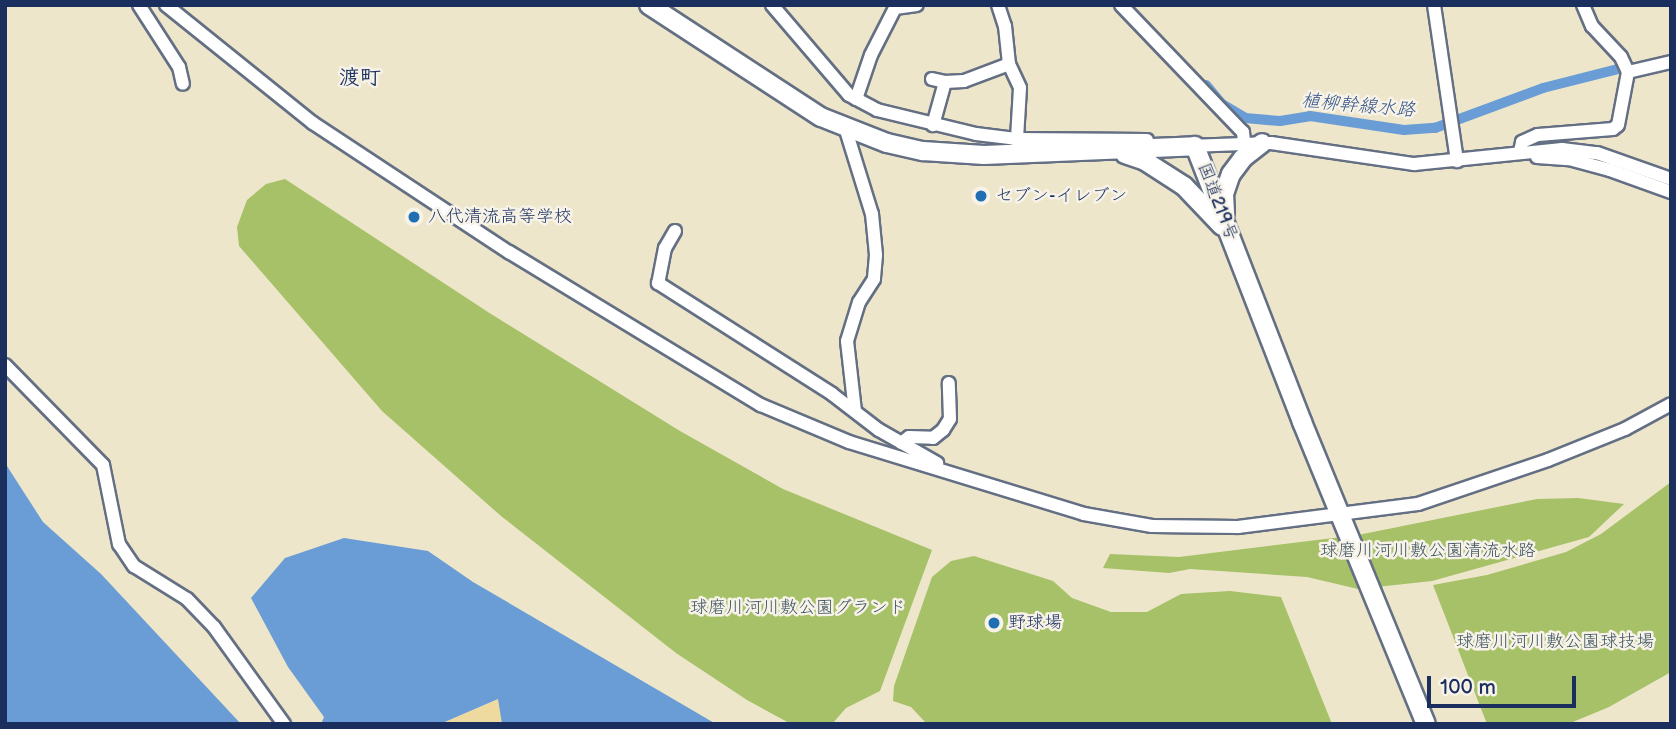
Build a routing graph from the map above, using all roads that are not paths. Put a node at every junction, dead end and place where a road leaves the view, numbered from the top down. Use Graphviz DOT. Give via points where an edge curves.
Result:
graph roads {
  1 [pos="139,5"];
  2 [pos="166,5"];
  3 [pos="649,5"];
  4 [pos="772,5"];
  5 [pos="917,5"];
  6 [pos="998,5"];
  7 [pos="1121,5"];
  8 [pos="1434,5"];
  9 [pos="1583,5"];
  10 [pos="1671,62"];
  11 [pos="1009,64"];
  12 [pos="1628,72"];
  13 [pos="932,79"];
  14 [pos="945,82"];
  15 [pos="183,84"];
  16 [pos="856,99"];
  17 [pos="933,125"];
  18 [pos="845,127"];
  19 [pos="1017,139"];
  20 [pos="1253,143"];
  21 [pos="1195,146"];
  22 [pos="1116,151"];
  23 [pos="1520,151"];
  24 [pos="1494,156"];
  25 [pos="1457,161"];
  26 [pos="1671,179"];
  27 [pos="1671,192"];
  28 [pos="674,231"];
  29 [pos="1227,231"];
  30 [pos="5,365"];
  31 [pos="949,383"];
  32 [pos="1671,404"];
  33 [pos="855,411"];
  34 [pos="901,443"];
  35 [pos="948,472"];
  36 [pos="1339,510"];
  37 [pos="284,724"];
  38 [pos="1426,724"];
  1 -- 15 [label="street" via="179,66"];
  2 -- 35 [label="street" via="313,123 509,252 761,405 849,442"];
  3 -- 18 [label="highway, 国道219号" via="821,117"];
  4 -- 16 [label="street"];
  5 -- 16 [label="street" via="895,8 871,55"];
  6 -- 11 [label="street" via="1006,26"];
  7 -- 20 [label="street"];
  8 -- 25 [label="street"];
  9 -- 12 [label="street" via="1592,26 1621,57"];
  10 -- 12 [label="street"];
  11 -- 14 [label="street" via="964,82"];
  11 -- 19 [label="street" via="1020,88"];
  12 -- 23 [label="street" via="1618,125 1613,129 1538,135 1522,142"];
  13 -- 14 [label="street"];
  14 -- 17 [label="street"];
  16 -- 17 [label="street" via="877,110"];
  17 -- 19 [label="street"];
  18 -- 22 [label="highway, 国道219号" via="923,151 984,155"];
  18 -- 33 [label="street" via="872,214 876,255 874,279 859,302 847,341"];
  19 -- 21 [label="street" via="1142,140"];
  20 -- 21 [label="street"];
  20 -- 25 [label="street" via="1414,163"];
  20 -- 29 [label="highway" via="1231,174 1224,194"];
  21 -- 22 [label="highway, 国道219号"];
  21 -- 29 [label="highway, 国道219号"];
  22 -- 29 [label="highway" via="1145,161 1184,186"];
  23 -- 24 [label="street"];
  23 -- 26 [label="street" via="1597,153"];
  24 -- 25 [label="street"];
  24 -- 27 [label="street" via="1569,159"];
  28 -- 33 [label="street" via="665,248 658,283"];
  29 -- 36 [label="highway, 国道219号"];
  30 -- 37 [label="street" via="103,465 119,544 134,566 187,599 214,627"];
  31 -- 34 [label="street" via="950,419 943,430 933,438 909,437"];
  32 -- 36 [label="street" via="1625,429 1548,460 1418,504"];
  33 -- 34 [label="street"];
  34 -- 35 [label="street"];
  35 -- 36 [label="street" via="1084,514 1152,526 1263,525"];
  36 -- 38 [label="highway, 国道219号"];
}
